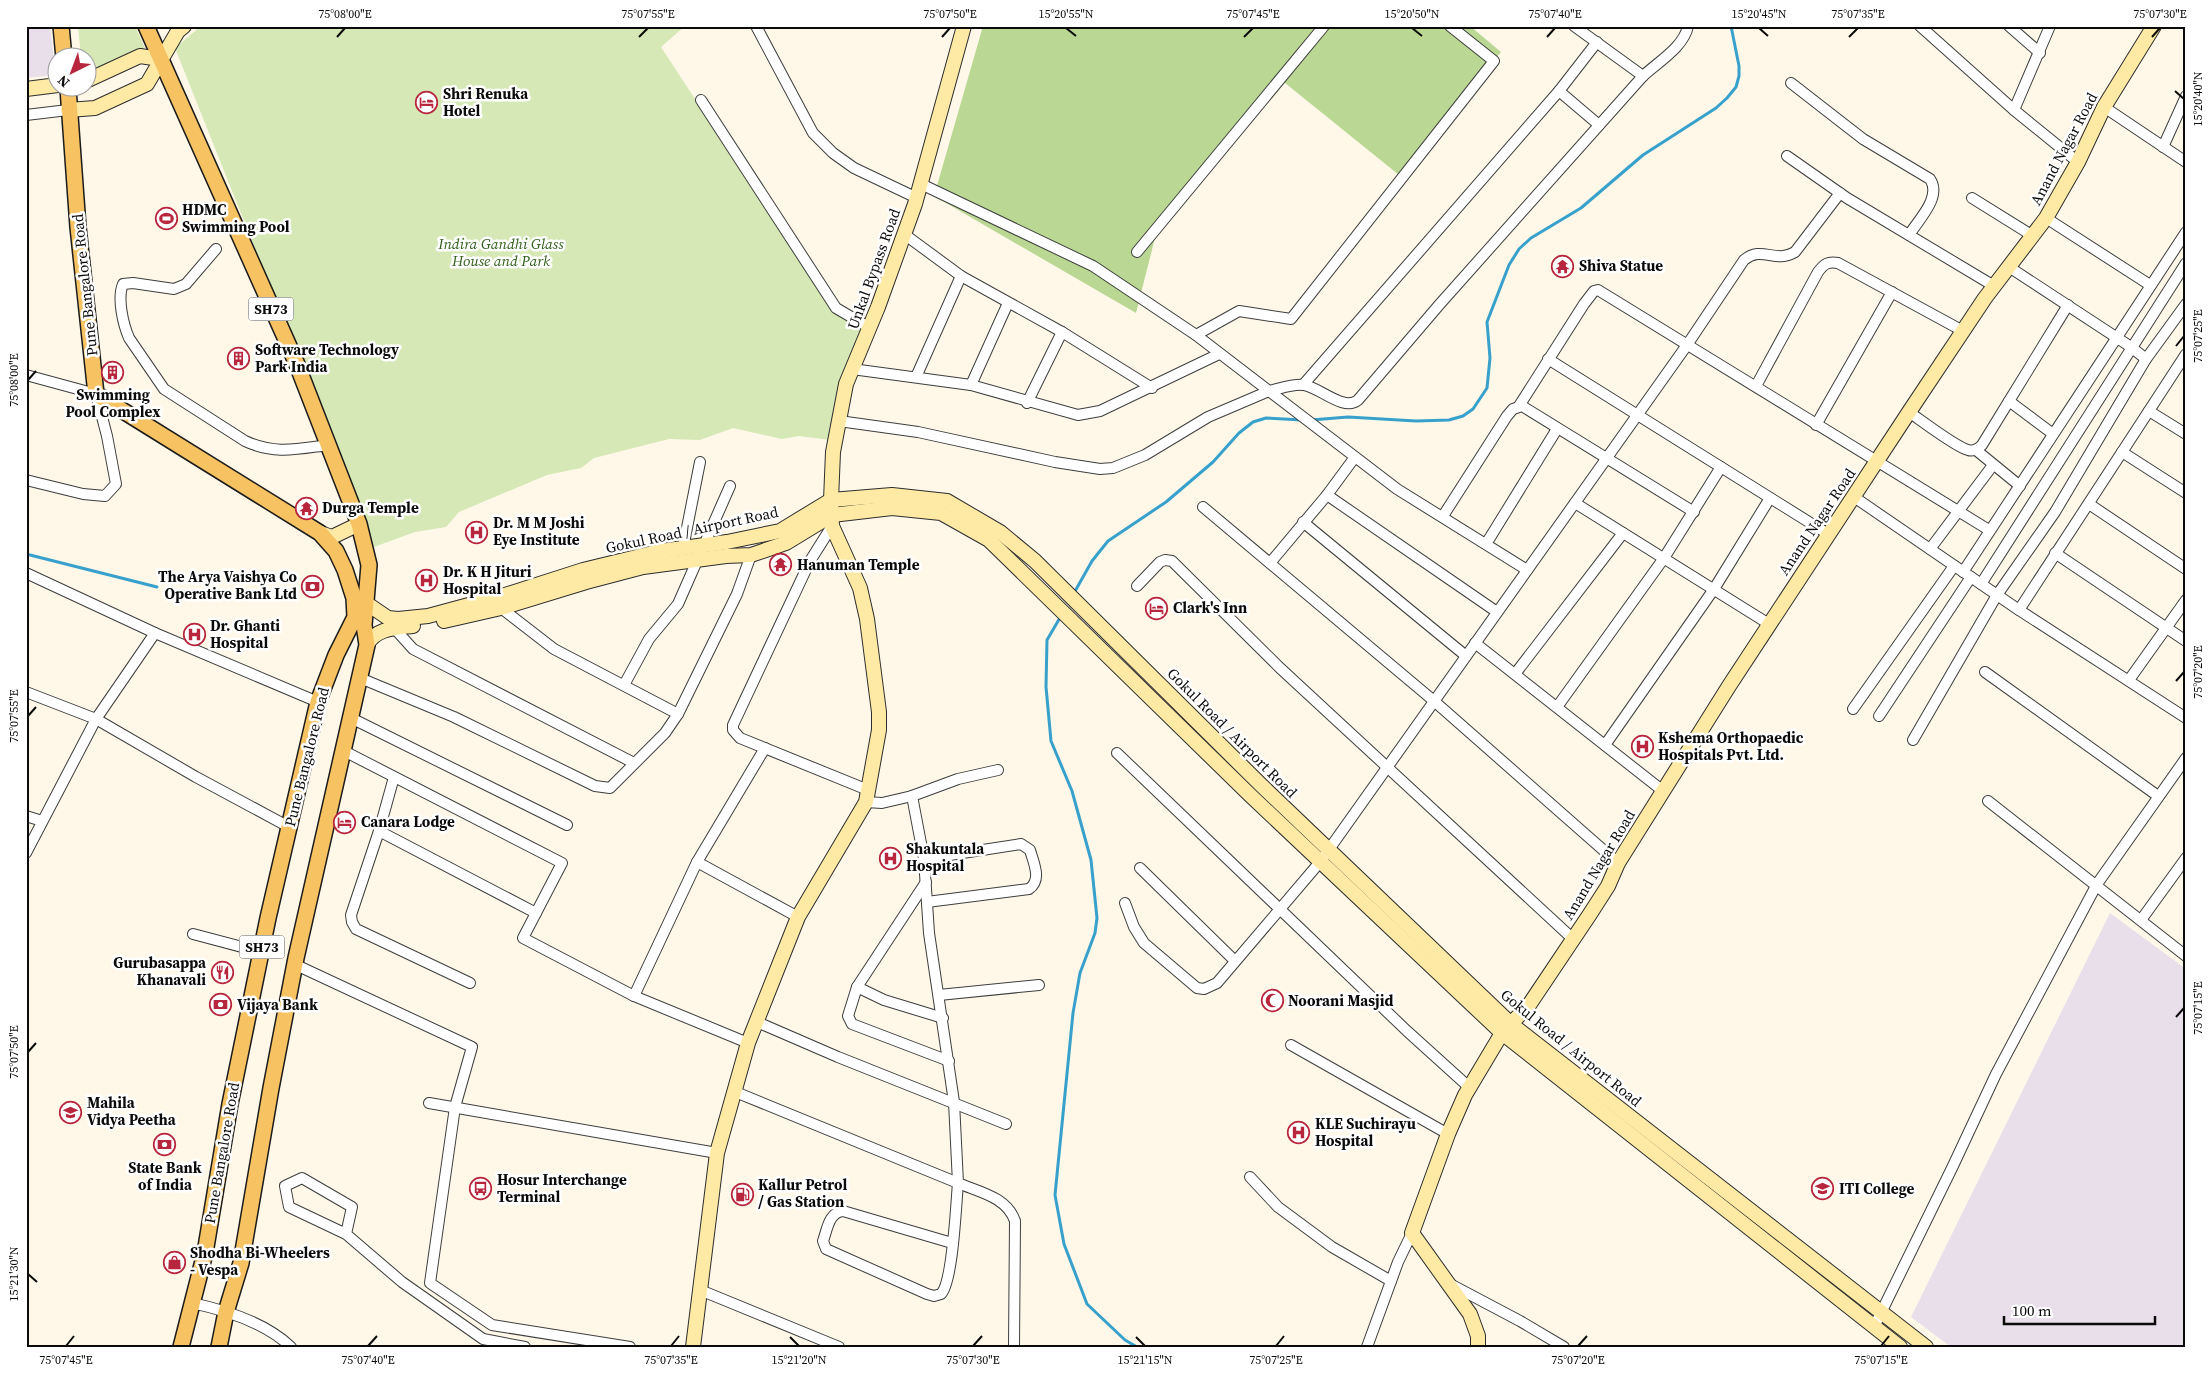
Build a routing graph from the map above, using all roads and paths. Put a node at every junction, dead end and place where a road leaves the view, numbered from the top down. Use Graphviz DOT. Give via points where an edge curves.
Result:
graph roads {
  1 [pos="61,26"];
  2 [pos="146,26"];
  3 [pos="184,26"];
  4 [pos="756,26"];
  5 [pos="964,26"];
  6 [pos="1324,26"];
  7 [pos="1450,26"];
  8 [pos="1574,26"];
  9 [pos="1688,26"];
  10 [pos="1920,26"];
  11 [pos="2010,26"];
  12 [pos="2050,26"];
  13 [pos="2154,26"];
  14 [pos="1597,42"];
  15 [pos="63,48"];
  16 [pos="2040,53"];
  17 [pos="160,59"];
  18 [pos="98,75"];
  19 [pos="1644,76"];
  20 [pos="1791,83"];
  21 [pos="48,87"];
  22 [pos="26,90"];
  23 [pos="1559,91"];
  24 [pos="2186,96"];
  25 [pos="68,98"];
  26 [pos="701,100"];
  27 [pos="2104,107"];
  28 [pos="68,110"];
  29 [pos="2014,110"];
  30 [pos="26,115"];
  31 [pos="1599,125"];
  32 [pos="2163,147"];
  33 [pos="1787,156"];
  34 [pos="2078,162"];
  35 [pos="2186,162"];
  36 [pos="919,191"];
  37 [pos="1840,193"];
  38 [pos="1972,198"];
  39 [pos="2046,218"];
  40 [pos="2186,232"];
  41 [pos="904,234"];
  42 [pos="1909,235"];
  43 [pos="2033,236"];
  44 [pos="216,250"];
  45 [pos="1138,252"];
  46 [pos="2186,263"];
  47 [pos="2010,267"];
  48 [pos="960,276"];
  49 [pos="2150,285"];
  50 [pos="1994,286"];
  51 [pos="1892,292"];
  52 [pos="1008,303"];
  53 [pos="2186,304"];
  54 [pos="2068,305"];
  55 [pos="870,328"];
  56 [pos="1963,331"];
  57 [pos="1062,332"];
  58 [pos="1196,335"];
  59 [pos="2117,338"];
  60 [pos="1687,345"];
  61 [pos="2131,347"];
  62 [pos="1219,354"];
  63 [pos="2186,354"];
  64 [pos="1548,359"];
  65 [pos="2146,359"];
  66 [pos="852,369"];
  67 [pos="26,375"];
  68 [pos="916,377"];
  69 [pos="1304,384"];
  70 [pos="970,386"];
  71 [pos="1756,386"];
  72 [pos="1152,388"];
  73 [pos="1268,391"];
  74 [pos="96,394"];
  75 [pos="2009,401"];
  76 [pos="1027,403"];
  77 [pos="1519,406"];
  78 [pos="2149,411"];
  79 [pos="1908,412"];
  80 [pos="1637,415"];
  81 [pos="839,421"];
  82 [pos="1816,425"];
  83 [pos="1556,429"];
  84 [pos="2053,434"];
  85 [pos="2186,434"];
  86 [pos="328,445"];
  87 [pos="1976,450"];
  88 [pos="2122,452"];
  89 [pos="1355,457"];
  90 [pos="1606,459"];
  91 [pos="700,462"];
  92 [pos="1876,462"];
  93 [pos="1993,465"];
  94 [pos="1722,467"];
  95 [pos="26,480"];
  96 [pos="730,486"];
  97 [pos="2020,486"];
  98 [pos="2186,493"];
  99 [pos="1327,495"];
  100 [pos="1770,498"];
  101 [pos="1854,498"];
  102 [pos="831,500"];
  103 [pos="1575,503"];
  104 [pos="2089,504"];
  105 [pos="1203,507"];
  106 [pos="1694,512"];
  107 [pos="1958,512"];
  108 [pos="1443,516"];
  109 [pos="832,520"];
  110 [pos="1303,522"];
  111 [pos="359,524"];
  112 [pos="1989,530"];
  113 [pos="1623,533"];
  114 [pos="320,534"];
  115 [pos="1828,534"];
  116 [pos="993,535"];
  117 [pos="1486,544"];
  118 [pos="703,545"];
  119 [pos="683,548"];
  120 [pos="1930,549"];
  121 [pos="2055,553"];
  122 [pos="751,555"];
  123 [pos="1664,558"];
  124 [pos="697,560"];
  125 [pos="1270,563"];
  126 [pos="2186,569"];
  127 [pos="1527,570"];
  128 [pos="1963,572"];
  129 [pos="26,574"];
  130 [pos="1981,584"];
  131 [pos="1137,586"];
  132 [pos="1714,589"];
  133 [pos="1997,595"];
  134 [pos="2186,600"];
  135 [pos="366,603"];
  136 [pos="501,608"];
  137 [pos="2019,610"];
  138 [pos="1498,612"];
  139 [pos="360,621"];
  140 [pos="1769,624"];
  141 [pos="403,625"];
  142 [pos="2165,629"];
  143 [pos="155,633"];
  144 [pos="2186,641"];
  145 [pos="1475,643"];
  146 [pos="367,645"];
  147 [pos="1466,656"];
  148 [pos="1985,672"];
  149 [pos="1515,674"];
  150 [pos="360,678"];
  151 [pos="2129,680"];
  152 [pos="624,685"];
  153 [pos="26,692"];
  154 [pos="1434,701"];
  155 [pos="318,702"];
  156 [pos="1557,707"];
  157 [pos="1854,709"];
  158 [pos="678,714"];
  159 [pos="1880,716"];
  160 [pos="351,718"];
  161 [pos="2186,718"];
  162 [pos="96,719"];
  163 [pos="1913,740"];
  164 [pos="1605,745"];
  165 [pos="765,748"];
  166 [pos="344,751"];
  167 [pos="1117,752"];
  168 [pos="2186,758"];
  169 [pos="634,763"];
  170 [pos="1387,767"];
  171 [pos="998,770"];
  172 [pos="394,777"];
  173 [pos="1663,791"];
  174 [pos="867,796"];
  175 [pos="912,796"];
  176 [pos="2158,796"];
  177 [pos="1988,801"];
  178 [pos="26,816"];
  179 [pos="42,821"];
  180 [pos="567,824"];
  181 [pos="289,827"];
  182 [pos="379,831"];
  183 [pos="1329,849"];
  184 [pos="26,853"];
  185 [pos="2186,858"];
  186 [pos="924,859"];
  187 [pos="697,862"];
  188 [pos="1320,862"];
  189 [pos="1618,863"];
  190 [pos="1140,868"];
  191 [pos="926,882"];
  192 [pos="2096,884"];
  193 [pos="927,902"];
  194 [pos="1125,903"];
  195 [pos="1280,910"];
  196 [pos="536,913"];
  197 [pos="798,917"];
  198 [pos="2141,920"];
  199 [pos="194,934"];
  200 [pos="1573,939"];
  201 [pos="261,952"];
  202 [pos="2186,956"];
  203 [pos="1235,961"];
  204 [pos="294,964"];
  205 [pos="470,983"];
  206 [pos="1039,985"];
  207 [pos="857,987"];
  208 [pos="939,995"];
  209 [pos="634,996"];
  210 [pos="943,1018"];
  211 [pos="757,1022"];
  212 [pos="1506,1029"];
  213 [pos="748,1043"];
  214 [pos="1291,1045"];
  215 [pos="949,1061"];
  216 [pos="1470,1088"];
  217 [pos="733,1091"];
  218 [pos="954,1102"];
  219 [pos="429,1103"];
  220 [pos="455,1107"];
  221 [pos="1006,1124"];
  222 [pos="1448,1134"];
  223 [pos="717,1153"];
  224 [pos="1250,1177"];
  225 [pos="958,1183"];
  226 [pos="1412,1233"];
  227 [pos="346,1234"];
  228 [pos="952,1244"];
  229 [pos="1391,1282"];
  230 [pos="1446,1282"];
  231 [pos="700,1290"];
  232 [pos="192,1303"];
  233 [pos="226,1312"];
  234 [pos="1881,1313"];
  235 [pos="1874,1327"];
  236 [pos="181,1347"];
  237 [pos="219,1347"];
  238 [pos="291,1347"];
  239 [pos="525,1347"];
  240 [pos="630,1347"];
  241 [pos="693,1347"];
  242 [pos="839,1347"];
  243 [pos="1014,1347"];
  244 [pos="1367,1347"];
  245 [pos="1478,1347"];
  246 [pos="1564,1347"];
  247 [pos="1900,1347"];
  248 [pos="1926,1347"];
  1 -- 15 [label="main road"];
  2 -- 17 [label="main road, SH73"];
  3 -- 17 [label="main road"];
  4 -- 36 [label="street" via="813,133 854,168"];
  5 -- 36 [label="main road, Unkal Bypass Road"];
  6 -- 45 [label="street"];
  7 -- 58 [label="street" via="1494,61 1291,319 1239,311"];
  8 -- 14 [label="street"];
  9 -- 19 [label="street" via="1678,45"];
  10 -- 29 [label="street"];
  11 -- 16 [label="street"];
  12 -- 16 [label="street"];
  13 -- 27 [label="main road, Anand Nagar Road"];
  14 -- 19 [label="street"];
  14 -- 23 [label="street"];
  16 -- 29 [label="street"];
  17 -- 18 [label="main road" via="140,56"];
  17 -- 28 [label="main road" via="146,84 95,108"];
  17 -- 86 [label="main road, SH73" via="296,362"];
  19 -- 31 [label="street"];
  20 -- 42 [label="street" via="1864,139 1930,179 1935,187 1934,196"];
  21 -- 22 [label="main road"];
  23 -- 31 [label="street"];
  23 -- 69 [label="street"];
  24 -- 32 [label="street"];
  25 -- 28 [label="main road, Pune Bangalore Road"];
  26 -- 55 [label="street" via="836,308"];
  27 -- 32 [label="street"];
  27 -- 34 [label="main road, Anand Nagar Road"];
  28 -- 30 [label="street"];
  28 -- 74 [label="main road, Pune Bangalore Road"];
  29 -- 34 [label="street"];
  31 -- 69 [label="street" via="1355,403 1345,403"];
  32 -- 35 [label="street"];
  33 -- 37 [label="street"];
  34 -- 39 [label="main road, Anand Nagar Road"];
  36 -- 41 [label="main road, Unkal Bypass Road"];
  36 -- 58 [label="street" via="1093,266"];
  37 -- 42 [label="street"];
  37 -- 60 [label="street" via="1795,252 1787,257 1751,254 1744,260"];
  38 -- 43 [label="street"];
  39 -- 43 [label="main road, Anand Nagar Road"];
  39 -- 49 [label="street"];
  40 -- 49 [label="street"];
  41 -- 48 [label="street"];
  41 -- 55 [label="main road, Unkal Bypass Road"];
  42 -- 50 [label="street"];
  43 -- 47 [label="main road, Anand Nagar Road"];
  44 -- 86 [label="street" via="180,288 123,284 121,295 129,338 164,389 245,441 278,451"];
  46 -- 61 [label="street"];
  47 -- 50 [label="main road, Anand Nagar Road"];
  47 -- 54 [label="street"];
  48 -- 52 [label="street"];
  48 -- 68 [label="street"];
  49 -- 59 [label="street"];
  50 -- 56 [label="main road, Anand Nagar Road"];
  51 -- 56 [label="street"];
  51 -- 71 [label="street" via="1838,263 1823,265"];
  51 -- 82 [label="street"];
  52 -- 57 [label="street"];
  52 -- 70 [label="street"];
  53 -- 65 [label="street"];
  54 -- 59 [label="street"];
  54 -- 75 [label="street"];
  55 -- 66 [label="main road, Unkal Bypass Road"];
  56 -- 79 [label="main road, Anand Nagar Road"];
  57 -- 72 [label="street"];
  57 -- 76 [label="street"];
  58 -- 62 [label="street"];
  59 -- 61 [label="street"];
  59 -- 84 [label="street"];
  60 -- 64 [label="street" via="1598,290 1594,291"];
  60 -- 71 [label="street"];
  60 -- 80 [label="street"];
  61 -- 65 [label="street"];
  61 -- 130 [label="street"];
  62 -- 72 [label="street"];
  62 -- 73 [label="street"];
  63 -- 78 [label="street"];
  64 -- 77 [label="street"];
  64 -- 80 [label="street"];
  65 -- 133 [label="street" via="2055,512"];
  66 -- 68 [label="street"];
  66 -- 81 [label="main road, Unkal Bypass Road"];
  67 -- 74 [label="street"];
  68 -- 70 [label="street"];
  69 -- 73 [label="street"];
  70 -- 76 [label="street"];
  71 -- 82 [label="street"];
  72 -- 76 [label="street" via="1088,415 1078,416"];
  73 -- 81 [label="street" via="1208,417 1145,455 1113,468 1100,469 918,432"];
  73 -- 89 [label="street"];
  74 -- 95 [label="street" via="116,484 105,496"];
  74 -- 114 [label="main road, Pune Bangalore Road / SH73"];
  75 -- 84 [label="street"];
  75 -- 87 [label="street"];
  77 -- 83 [label="street"];
  77 -- 108 [label="street" via="1507,416"];
  78 -- 85 [label="street"];
  78 -- 88 [label="street"];
  79 -- 87 [label="street" via="1959,445"];
  79 -- 92 [label="main road, Anand Nagar Road"];
  80 -- 90 [label="street"];
  80 -- 94 [label="street"];
  81 -- 102 [label="main road, Unkal Bypass Road"];
  82 -- 92 [label="street"];
  83 -- 90 [label="street"];
  83 -- 117 [label="street"];
  84 -- 97 [label="street"];
  86 -- 111 [label="main road, SH73"];
  87 -- 93 [label="street"];
  88 -- 98 [label="street"];
  88 -- 104 [label="street"];
  89 -- 99 [label="street"];
  89 -- 108 [label="street" via="1398,489"];
  90 -- 103 [label="street"];
  90 -- 106 [label="street"];
  91 -- 119 [label="street"];
  92 -- 101 [label="main road, Anand Nagar Road"];
  92 -- 107 [label="street"];
  93 -- 97 [label="street"];
  93 -- 107 [label="street"];
  94 -- 100 [label="street"];
  94 -- 106 [label="street"];
  96 -- 118 [label="street"];
  97 -- 112 [label="street"];
  99 -- 110 [label="street"];
  99 -- 138 [label="street"];
  100 -- 115 [label="street"];
  100 -- 132 [label="street"];
  101 -- 115 [label="main road, Anand Nagar Road"];
  101 -- 120 [label="street"];
  102 -- 109 [label="main road, Unkal Bypass Road"];
  102 -- 116 [label="main road, Gokul Road / Airport Road" via="892,495 946,501"];
  102 -- 118 [label="main road, Gokul Road / Airport Road" via="780,531"];
  103 -- 113 [label="street"];
  103 -- 127 [label="street"];
  104 -- 121 [label="street"];
  104 -- 126 [label="street"];
  105 -- 125 [label="street"];
  106 -- 123 [label="street"];
  107 -- 112 [label="street"];
  107 -- 120 [label="street"];
  108 -- 117 [label="street"];
  109 -- 116 [label="main road, Gokul Road / Airport Road" via="892,508 941,513"];
  109 -- 122 [label="main road, Gokul Road / Airport Road" via="786,543"];
  109 -- 165 [label="street" via="733,725 735,734"];
  109 -- 174 [label="main road" via="860,588 879,712 879,730"];
  110 -- 125 [label="street"];
  110 -- 147 [label="street"];
  111 -- 114 [label="main road" via="332,537"];
  111 -- 135 [label="main road, Pune Bangalore Road / SH73" via="369,565"];
  112 -- 128 [label="street"];
  113 -- 123 [label="street"];
  113 -- 149 [label="street"];
  114 -- 139 [label="main road, Pune Bangalore Road / SH73" via="336,551 345,570"];
  115 -- 140 [label="main road, Anand Nagar Road"];
  116 -- 183 [label="main road, Gokul Road / Airport Road" via="1035,561"];
  116 -- 188 [label="main road, Gokul Road / Airport Road" via="1024,573"];
  117 -- 127 [label="street"];
  118 -- 119 [label="main road, Gokul Road / Airport Road"];
  118 -- 124 [label="street"];
  119 -- 141 [label="main road, Gokul Road / Airport Road" via="583,570"];
  120 -- 128 [label="street"];
  121 -- 137 [label="street"];
  121 -- 142 [label="street"];
  122 -- 124 [label="main road, Gokul Road / Airport Road"];
  122 -- 158 [label="street" via="737,594"];
  123 -- 132 [label="street"];
  123 -- 156 [label="street"];
  124 -- 136 [label="main road, Gokul Road / Airport Road" via="643,567"];
  124 -- 152 [label="street" via="678,604 649,639"];
  125 -- 154 [label="street"];
  127 -- 138 [label="street"];
  128 -- 130 [label="street"];
  128 -- 157 [label="street"];
  128 -- 159 [label="street"];
  129 -- 143 [label="street"];
  130 -- 133 [label="street"];
  131 -- 170 [label="street" via="1160,562 1172,561 1280,668"];
  132 -- 140 [label="street"];
  132 -- 164 [label="street"];
  133 -- 137 [label="street"];
  133 -- 163 [label="street"];
  134 -- 142 [label="street"];
  135 -- 139 [label="main road, Pune Bangalore Road / SH73"];
  135 -- 141 [label="main road"];
  136 -- 141 [label="main road, Gokul Road / Airport Road"];
  136 -- 152 [label="street" via="554,648"];
  137 -- 151 [label="street"];
  138 -- 145 [label="street"];
  139 -- 141 [label="main road, Gokul Road / Airport Road"];
  139 -- 146 [label="main road, Pune Bangalore Road / SH73"];
  139 -- 155 [label="main road, Pune Bangalore Road / SH73" via="336,655"];
  140 -- 173 [label="main road, Anand Nagar Road"];
  141 -- 146 [label="main road, Gokul Road / Airport Road" via="374,635"];
  141 -- 169 [label="street" via="412,649"];
  142 -- 144 [label="street"];
  142 -- 151 [label="street"];
  143 -- 155 [label="street"];
  143 -- 162 [label="street"];
  145 -- 147 [label="street"];
  145 -- 149 [label="street"];
  146 -- 150 [label="main road, Pune Bangalore Road / SH73"];
  147 -- 154 [label="street"];
  148 -- 176 [label="street"];
  149 -- 156 [label="street"];
  150 -- 160 [label="main road, Pune Bangalore Road / SH73"];
  150 -- 169 [label="street" via="454,717 603,789 615,785"];
  151 -- 161 [label="street"];
  152 -- 158 [label="street"];
  153 -- 162 [label="street"];
  154 -- 170 [label="street"];
  154 -- 189 [label="street"];
  155 -- 181 [label="main road, Pune Bangalore Road / SH73"];
  156 -- 164 [label="street"];
  158 -- 169 [label="street" via="665,733"];
  160 -- 166 [label="main road, Pune Bangalore Road / SH73"];
  160 -- 180 [label="street"];
  162 -- 179 [label="street"];
  162 -- 181 [label="street"];
  164 -- 173 [label="street"];
  165 -- 174 [label="street"];
  165 -- 187 [label="street"];
  166 -- 172 [label="street"];
  166 -- 204 [label="main road, Pune Bangalore Road / SH73"];
  167 -- 195 [label="street"];
  168 -- 176 [label="street"];
  170 -- 183 [label="street"];
  170 -- 200 [label="street"];
  171 -- 175 [label="street" via="958,779"];
  172 -- 182 [label="street"];
  172 -- 196 [label="street" via="562,863"];
  173 -- 189 [label="main road, Anand Nagar Road"];
  174 -- 175 [label="street" via="882,803"];
  174 -- 197 [label="main road"];
  175 -- 186 [label="street"];
  176 -- 192 [label="street"];
  177 -- 192 [label="street"];
  178 -- 179 [label="street"];
  179 -- 184 [label="street"];
  181 -- 201 [label="main road, Pune Bangalore Road / SH73"];
  182 -- 196 [label="street"];
  182 -- 205 [label="street" via="351,915 356,929"];
  183 -- 188 [label="street"];
  183 -- 212 [label="main road, Gokul Road / Airport Road"];
  185 -- 198 [label="street"];
  186 -- 191 [label="street"];
  186 -- 193 [label="street" via="1021,844 1030,850 1037,878 1029,889"];
  187 -- 197 [label="street"];
  187 -- 209 [label="street"];
  188 -- 195 [label="street"];
  188 -- 212 [label="main road, Gokul Road / Airport Road"];
  189 -- 200 [label="main road, Anand Nagar Road" via="1608,886"];
  190 -- 203 [label="street"];
  191 -- 193 [label="street"];
  191 -- 207 [label="street"];
  192 -- 198 [label="street"];
  192 -- 234 [label="street" via="1996,1074"];
  193 -- 208 [label="street"];
  194 -- 203 [label="street" via="1144,942 1197,988 1210,988"];
  195 -- 203 [label="street"];
  195 -- 216 [label="street"];
  196 -- 209 [label="street" via="524,938"];
  197 -- 211 [label="main road"];
  198 -- 202 [label="street"];
  199 -- 201 [label="street"];
  200 -- 212 [label="main road, Anand Nagar Road" via="1529,1005"];
  201 -- 232 [label="main road, Pune Bangalore Road / SH73" via="230,1104 205,1253"];
  204 -- 220 [label="street" via="472,1047"];
  204 -- 233 [label="main road, Pune Bangalore Road / SH73" via="242,1263"];
  206 -- 208 [label="street"];
  207 -- 210 [label="street" via="884,1000"];
  207 -- 215 [label="street" via="848,1016 852,1024"];
  208 -- 210 [label="street"];
  209 -- 213 [label="street"];
  210 -- 215 [label="street"];
  211 -- 213 [label="main road"];
  211 -- 218 [label="street"];
  212 -- 216 [label="main road, Anand Nagar Road"];
  212 -- 234 [label="main road, Gokul Road / Airport Road"];
  212 -- 235 [label="main road, Gokul Road / Airport Road"];
  213 -- 217 [label="main road"];
  214 -- 222 [label="street"];
  215 -- 218 [label="street"];
  216 -- 222 [label="main road, Anand Nagar Road"];
  217 -- 223 [label="main road"];
  217 -- 225 [label="street"];
  218 -- 221 [label="street"];
  218 -- 225 [label="street"];
  219 -- 220 [label="street"];
  220 -- 223 [label="street"];
  220 -- 240 [label="street" via="430,1284 492,1326"];
  222 -- 226 [label="main road, Anand Nagar Road"];
  223 -- 231 [label="main road"];
  224 -- 229 [label="street" via="1278,1208 1352,1260"];
  225 -- 228 [label="street"];
  225 -- 243 [label="street" via="1000,1200 1012,1211 1015,1221"];
  226 -- 229 [label="street"];
  226 -- 230 [label="main road"];
  227 -- 227 [label="street" via="289,1207 285,1186 302,1178 352,1206"];
  227 -- 239 [label="street" via="402,1282 483,1339"];
  228 -- 228 [label="street" via="946,1290 934,1296 832,1252 823,1245 823,1241 834,1214 843,1211"];
  229 -- 244 [label="street"];
  230 -- 245 [label="main road" via="1470,1314 1478,1336"];
  230 -- 246 [label="street"];
  231 -- 241 [label="main road"];
  231 -- 242 [label="street"];
  232 -- 233 [label="street"];
  232 -- 236 [label="main road, Pune Bangalore Road / SH73"];
  233 -- 237 [label="main road, Pune Bangalore Road / SH73"];
  233 -- 238 [label="street" via="245,1319"];
  234 -- 235 [label="street"];
  234 -- 248 [label="main road, Gokul Road / Airport Road"];
  235 -- 247 [label="main road, Gokul Road / Airport Road"];
}
